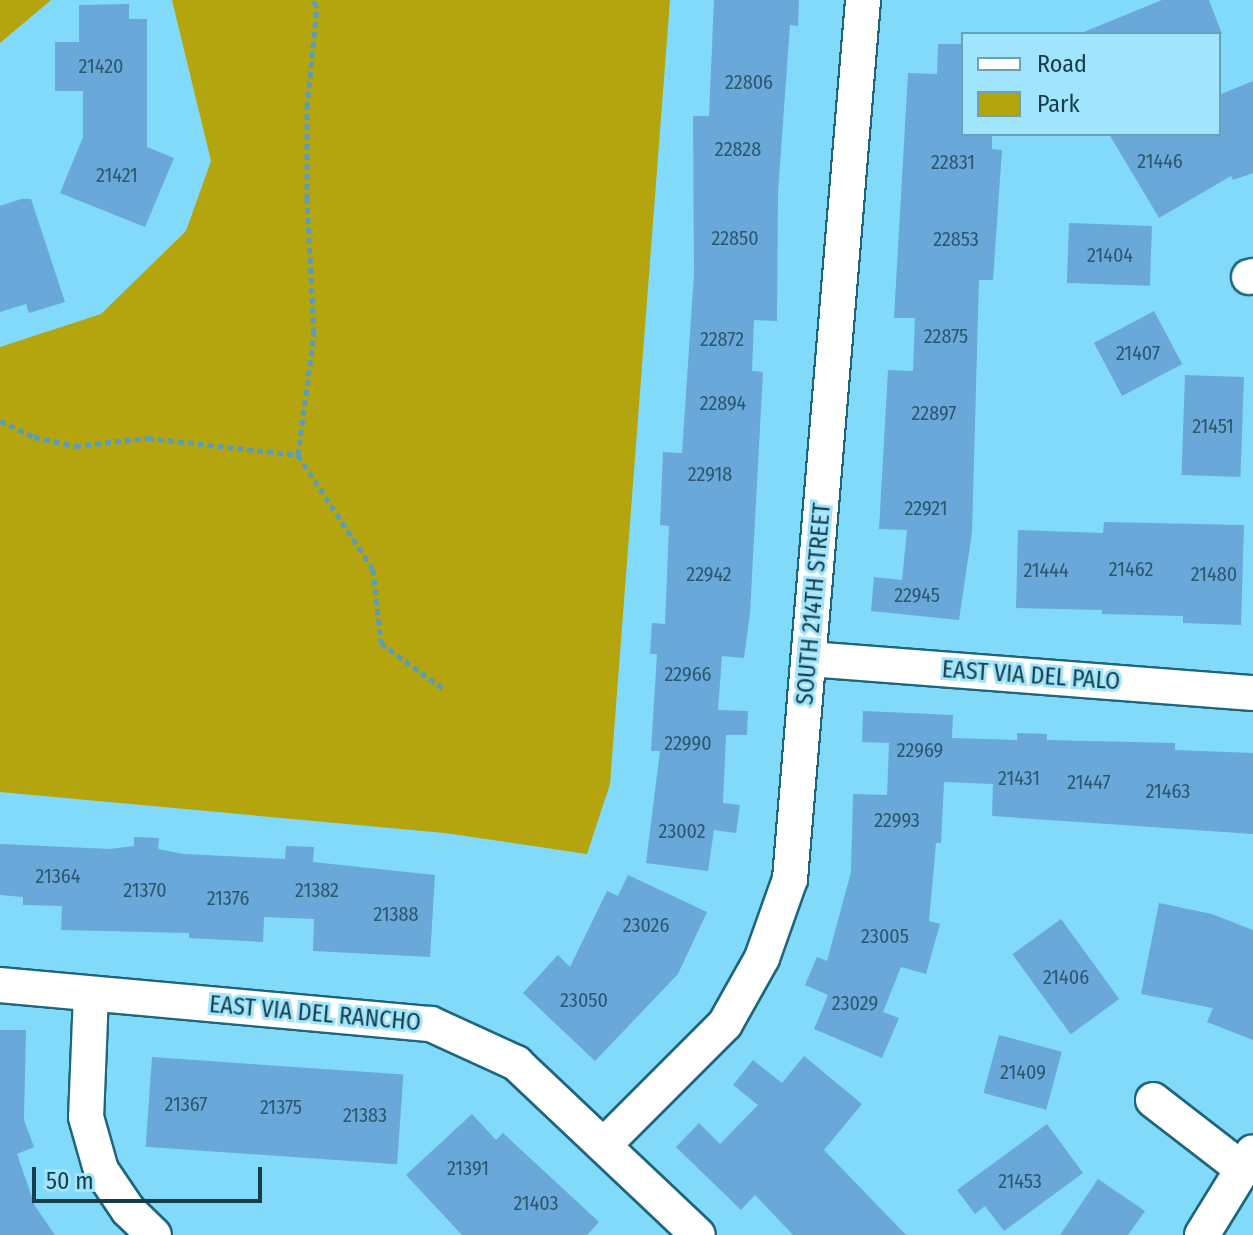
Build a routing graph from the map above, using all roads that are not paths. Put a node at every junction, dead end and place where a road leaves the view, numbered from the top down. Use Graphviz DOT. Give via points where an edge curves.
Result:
graph roads {
  1 [pos="863,0"];
  2 [pos="810,659"];
  3 [pos="1253,693"];
  4 [pos="0,985"];
  5 [pos="91,994"];
  6 [pos="1153,1100"];
  7 [pos="605,1144"];
  8 [pos="1247,1160"];
  9 [pos="154,1235"];
  10 [pos="698,1235"];
  11 [pos="1202,1235"];
  1 -- 2 [label="street, SOUTH 214TH STREET"];
  2 -- 3 [label="street, EAST VIA DEL PALO"];
  2 -- 7 [label="street, SOUTH 214TH STREET" via="790,879 762,958 725,1024"];
  4 -- 5 [label="street, EAST VIA DEL RANCHO"];
  5 -- 7 [label="street, EAST VIA DEL RANCHO" via="431,1024 516,1063"];
  5 -- 9 [label="street" via="86,1117 101,1170 128,1210"];
  6 -- 8 [label="street"];
  7 -- 10 [label="street, EAST VIA DEL RANCHO"];
  8 -- 11 [label="street"];
}
